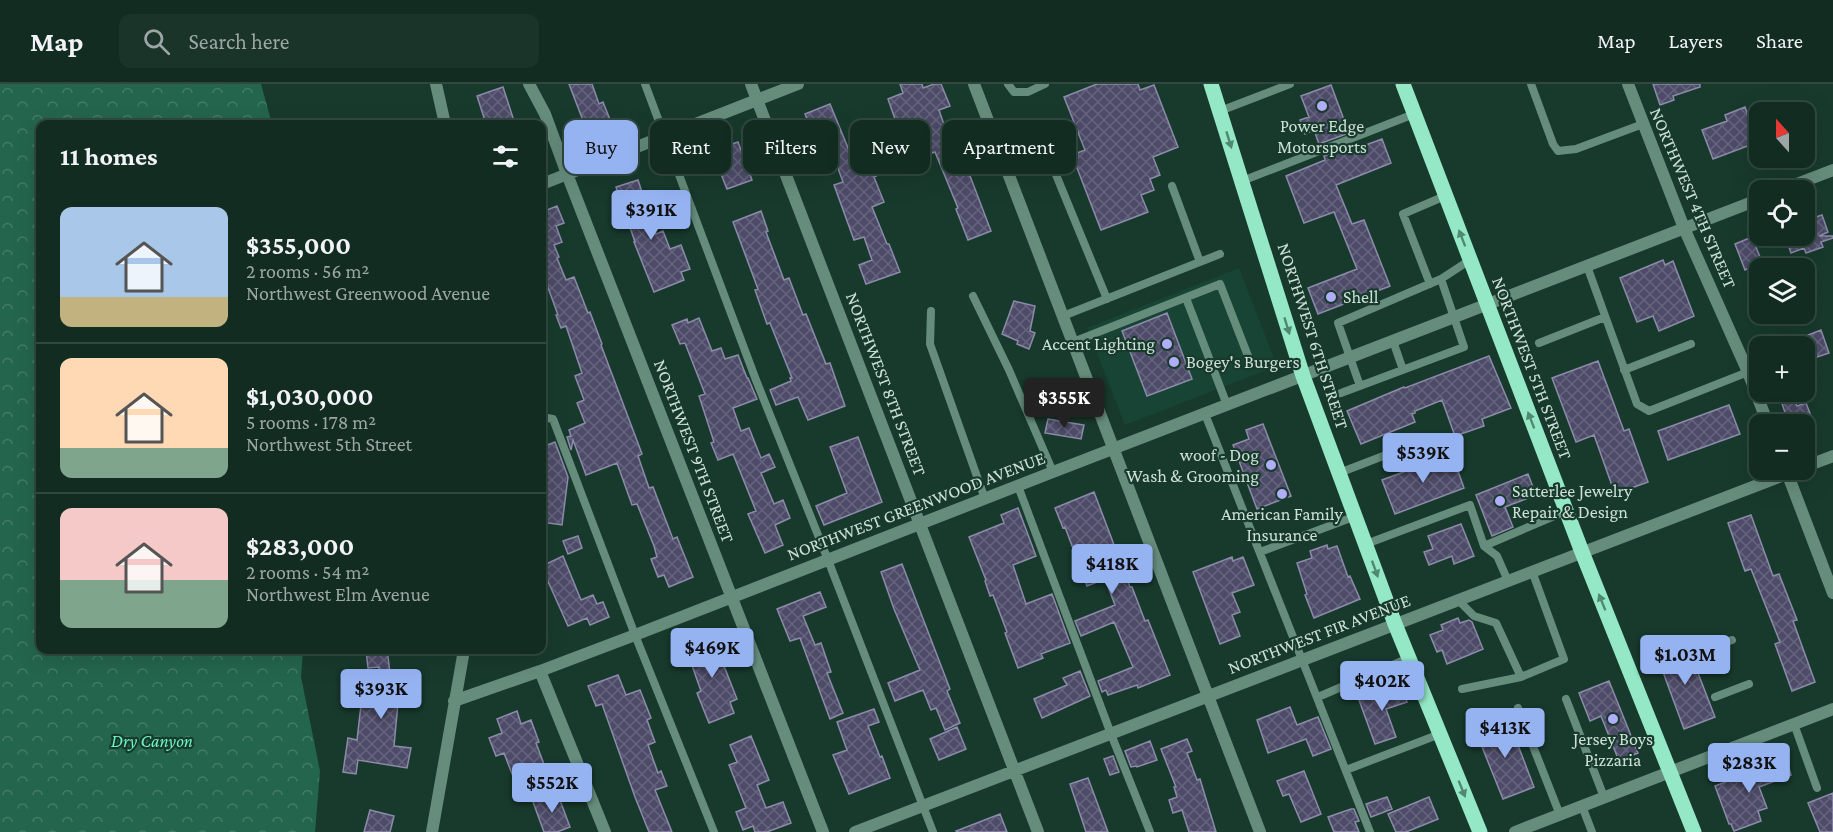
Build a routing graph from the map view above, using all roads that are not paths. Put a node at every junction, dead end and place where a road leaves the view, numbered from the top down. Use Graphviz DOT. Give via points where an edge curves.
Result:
graph roads {
  1 [pos="436,84"];
  2 [pos="529,84"];
  3 [pos="645,84"];
  4 [pos="751,84"];
  5 [pos="798,84"];
  6 [pos="974,84"];
  7 [pos="1008,84"];
  8 [pos="1045,84"];
  9 [pos="1211,84"];
  10 [pos="1290,84"];
  11 [pos="1403,84"];
  12 [pos="1531,84"];
  13 [pos="1628,84"];
  14 [pos="757,100"];
  15 [pos="1220,111"];
  16 [pos="1414,114"];
  17 [pos="444,120"];
  18 [pos="660,120"];
  19 [pos="705,120"];
  20 [pos="1643,124"];
  21 [pos="564,166"];
  22 [pos="1833,170"];
  23 [pos="567,174"];
  24 [pos="680,174"];
  25 [pos="1056,174"];
  26 [pos="1807,180"];
  27 [pos="1242,181"];
  28 [pos="546,182"];
  29 [pos="1172,186"];
  30 [pos="1445,196"];
  31 [pos="1749,203"];
  32 [pos="1684,228"];
  33 [pos="1220,254"];
  34 [pos="1470,260"];
  35 [pos="1200,262"];
  36 [pos="1587,266"];
  37 [pos="1441,279"];
  38 [pos="1430,284"];
  39 [pos="973,296"];
  40 [pos="1186,298"];
  41 [pos="1107,299"];
  42 [pos="1487,304"];
  43 [pos="931,312"];
  44 [pos="1063,316"];
  45 [pos="1455,317"];
  46 [pos="1605,317"];
  47 [pos="1393,341"];
  48 [pos="1073,342"];
  49 [pos="1539,343"];
  50 [pos="1691,344"];
  51 [pos="1248,356"];
  52 [pos="1350,357"];
  53 [pos="1403,370"];
  54 [pos="1624,370"];
  55 [pos="1748,372"];
  56 [pos="1303,376"];
  57 [pos="1360,386"];
  58 [pos="1341,393"];
  59 [pos="1227,405"];
  60 [pos="1205,414"];
  61 [pos="1764,414"];
  62 [pos="546,418"];
  63 [pos="1430,438"];
  64 [pos="1113,449"];
  65 [pos="1833,456"];
  66 [pos="1815,462"];
  67 [pos="1053,472"];
  68 [pos="1339,473"];
  69 [pos="1767,480"];
  70 [pos="1793,480"];
  71 [pos="1018,486"];
  72 [pos="985,499"];
  73 [pos="1566,512"];
  74 [pos="1356,516"];
  75 [pos="920,524"];
  76 [pos="1366,544"];
  77 [pos="1484,546"];
  78 [pos="1260,552"];
  79 [pos="1582,552"];
  80 [pos="828,560"];
  81 [pos="1532,572"];
  82 [pos="1508,581"];
  83 [pos="1833,593"];
  84 [pos="732,597"];
  85 [pos="1458,600"];
  86 [pos="1395,624"];
  87 [pos="635,635"];
  88 [pos="1732,640"];
  89 [pos="1699,652"];
  90 [pos="463,654"];
  91 [pos="1409,658"];
  92 [pos="1303,660"];
  93 [pos="540,671"];
  94 [pos="1521,677"];
  95 [pos="1749,684"];
  96 [pos="1462,689"];
  97 [pos="1208,696"];
  98 [pos="1317,697"];
  99 [pos="1715,697"];
  100 [pos="1566,699"];
  101 [pos="454,701"];
  102 [pos="1518,708"];
  103 [pos="1833,709"];
  104 [pos="1794,724"];
  105 [pos="1111,734"];
  106 [pos="1440,734"];
  107 [pos="1346,770"];
  108 [pos="1015,771"];
  109 [pos="1671,772"];
  110 [pos="1817,788"];
  111 [pos="1604,798"];
  112 [pos="922,806"];
  113 [pos="1582,806"];
  114 [pos="1560,815"];
  115 [pos="432,832"];
  116 [pos="605,832"];
  117 [pos="714,832"];
  118 [pos="823,832"];
  119 [pos="855,832"];
  120 [pos="933,832"];
  121 [pos="1038,832"];
  122 [pos="1150,832"];
  123 [pos="1260,832"];
  124 [pos="1370,832"];
  125 [pos="1479,832"];
  126 [pos="1515,832"];
  127 [pos="1592,832"];
  128 [pos="1694,832"];
  1 -- 17 [label="street"];
  2 -- 21 [label="street, NORTHWEST 9TH STREET"];
  3 -- 18 [label="lane"];
  4 -- 14 [label="street, NORTHWEST 8TH STREET"];
  5 -- 14 [label="street"];
  6 -- 44 [label="street"];
  7 -- 8 [label="lane" via="1014,92 1028,92"];
  9 -- 15 [label="main road, NORTHWEST 6TH STREET"];
  10 -- 15 [label="lane"];
  11 -- 16 [label="main road, NORTHWEST 5TH STREET"];
  12 -- 20 [label="lane" via="1558,151 1576,149"];
  13 -- 20 [label="street, NORTHWEST 4TH STREET"];
  14 -- 19 [label="street"];
  14 -- 75 [label="street, NORTHWEST 8TH STREET"];
  15 -- 27 [label="main road, NORTHWEST 6TH STREET, one-way"];
  16 -- 27 [label="lane"];
  16 -- 30 [label="main road, NORTHWEST 5TH STREET"];
  20 -- 32 [label="street, NORTHWEST 4TH STREET"];
  22 -- 26 [label="street"];
  23 -- 28 [label="street"];
  23 -- 84 [label="street, NORTHWEST 9TH STREET"];
  24 -- 80 [label="lane"];
  25 -- 41 [label="lane"];
  27 -- 56 [label="main road, NORTHWEST 6TH STREET, one-way"];
  29 -- 35 [label="lane"];
  34 -- 30 [label="main road, NORTHWEST 5TH STREET, one-way"];
  30 -- 38 [label="lane" via="1403,214"];
  31 -- 32 [label="street, NORTHWEST GREENWOOD AVENUE"];
  32 -- 36 [label="street, NORTHWEST GREENWOOD AVENUE"];
  32 -- 55 [label="street, NORTHWEST 4TH STREET"];
  33 -- 35 [label="lane"];
  34 -- 37 [label="lane"];
  34 -- 42 [label="main road, NORTHWEST 5TH STREET"];
  35 -- 41 [label="lane"];
  36 -- 42 [label="street, NORTHWEST GREENWOOD AVENUE"];
  36 -- 46 [label="lane"];
  37 -- 38 [label="lane"];
  37 -- 45 [label="lane"];
  38 -- 52 [label="lane" via="1338,323"];
  39 -- 67 [label="lane"];
  40 -- 48 [label="lane"];
  40 -- 51 [label="lane" via="1220,284"];
  40 -- 59 [label="lane"];
  41 -- 44 [label="lane"];
  42 -- 45 [label="street, NORTHWEST GREENWOOD AVENUE"];
  73 -- 42 [label="main road, NORTHWEST 5TH STREET, one-way"];
  43 -- 72 [label="lane" via="930,344"];
  44 -- 48 [label="street"];
  45 -- 47 [label="street, NORTHWEST GREENWOOD AVENUE"];
  45 -- 53 [label="lane" via="1464,347"];
  46 -- 49 [label="lane"];
  46 -- 54 [label="lane"];
  47 -- 52 [label="street, NORTHWEST GREENWOOD AVENUE"];
  47 -- 53 [label="lane"];
  48 -- 64 [label="street"];
  50 -- 54 [label="lane"];
  52 -- 56 [label="street, NORTHWEST GREENWOOD AVENUE"];
  52 -- 57 [label="lane"];
  53 -- 57 [label="lane"];
  54 -- 55 [label="lane" via="1637,404 1649,411"];
  55 -- 61 [label="street, NORTHWEST 4TH STREET"];
  56 -- 59 [label="street, NORTHWEST GREENWOOD AVENUE"];
  56 -- 68 [label="main road, NORTHWEST 6TH STREET"];
  57 -- 58 [label="lane"];
  59 -- 60 [label="street, NORTHWEST GREENWOOD AVENUE"];
  60 -- 64 [label="street, NORTHWEST GREENWOOD AVENUE"];
  60 -- 78 [label="lane"];
  62 -- 87 [label="lane" via="553,419"];
  63 -- 68 [label="lane"];
  64 -- 67 [label="street, NORTHWEST GREENWOOD AVENUE"];
  64 -- 97 [label="street"];
  65 -- 66 [label="street"];
  67 -- 71 [label="street, NORTHWEST GREENWOOD AVENUE"];
  68 -- 74 [label="main road, NORTHWEST 6TH STREET"];
  69 -- 79 [label="street, NORTHWEST FIR AVENUE"];
  70 -- 83 [label="street"];
  71 -- 72 [label="street, NORTHWEST GREENWOOD AVENUE"];
  71 -- 105 [label="lane"];
  72 -- 75 [label="street, NORTHWEST GREENWOOD AVENUE"];
  73 -- 77 [label="lane"];
  73 -- 79 [label="main road, NORTHWEST 5TH STREET"];
  74 -- 76 [label="main road, NORTHWEST 6TH STREET"];
  74 -- 78 [label="lane"];
  75 -- 80 [label="street, NORTHWEST GREENWOOD AVENUE"];
  75 -- 108 [label="street, NORTHWEST 8TH STREET"];
  76 -- 77 [label="lane" via="1470,505"];
  76 -- 86 [label="main road, NORTHWEST 6TH STREET, one-way"];
  77 -- 82 [label="lane" via="1497,556"];
  78 -- 92 [label="lane"];
  79 -- 81 [label="street, NORTHWEST FIR AVENUE"];
  109 -- 79 [label="main road, NORTHWEST 5TH STREET, one-way"];
  80 -- 84 [label="street, NORTHWEST GREENWOOD AVENUE"];
  80 -- 112 [label="lane"];
  81 -- 82 [label="street, NORTHWEST FIR AVENUE"];
  81 -- 94 [label="lane" via="1564,659"];
  82 -- 85 [label="street, NORTHWEST FIR AVENUE"];
  84 -- 87 [label="street, NORTHWEST GREENWOOD AVENUE"];
  84 -- 118 [label="street, NORTHWEST 9TH STREET"];
  85 -- 86 [label="street, NORTHWEST FIR AVENUE"];
  85 -- 94 [label="lane" via="1474,616 1496,623"];
  86 -- 91 [label="main road, NORTHWEST 6TH STREET"];
  86 -- 92 [label="street, NORTHWEST FIR AVENUE"];
  87 -- 93 [label="street, NORTHWEST GREENWOOD AVENUE"];
  87 -- 117 [label="lane"];
  88 -- 89 [label="lane"];
  90 -- 101 [label="street"];
  91 -- 98 [label="lane"];
  91 -- 106 [label="main road, NORTHWEST 6TH STREET"];
  92 -- 97 [label="street, NORTHWEST FIR AVENUE"];
  92 -- 98 [label="lane"];
  93 -- 101 [label="street, NORTHWEST GREENWOOD AVENUE"];
  93 -- 116 [label="street"];
  94 -- 96 [label="lane"];
  95 -- 99 [label="lane"];
  97 -- 105 [label="street, NORTHWEST FIR AVENUE"];
  97 -- 123 [label="street"];
  98 -- 107 [label="lane"];
  100 -- 111 [label="lane"];
  101 -- 115 [label="street"];
  102 -- 114 [label="lane"];
  103 -- 104 [label="street"];
  104 -- 109 [label="street"];
  104 -- 110 [label="lane"];
  105 -- 108 [label="street, NORTHWEST FIR AVENUE"];
  105 -- 122 [label="lane"];
  106 -- 107 [label="lane"];
  106 -- 125 [label="main road, NORTHWEST 6TH STREET, one-way"];
  107 -- 124 [label="lane"];
  108 -- 112 [label="street, NORTHWEST FIR AVENUE"];
  108 -- 121 [label="street, NORTHWEST 8TH STREET"];
  109 -- 111 [label="street"];
  109 -- 128 [label="main road, NORTHWEST 5TH STREET"];
  111 -- 113 [label="street"];
  112 -- 119 [label="street, NORTHWEST FIR AVENUE"];
  112 -- 120 [label="lane"];
  113 -- 114 [label="street"];
  113 -- 127 [label="lane"];
  114 -- 126 [label="street"];
}
